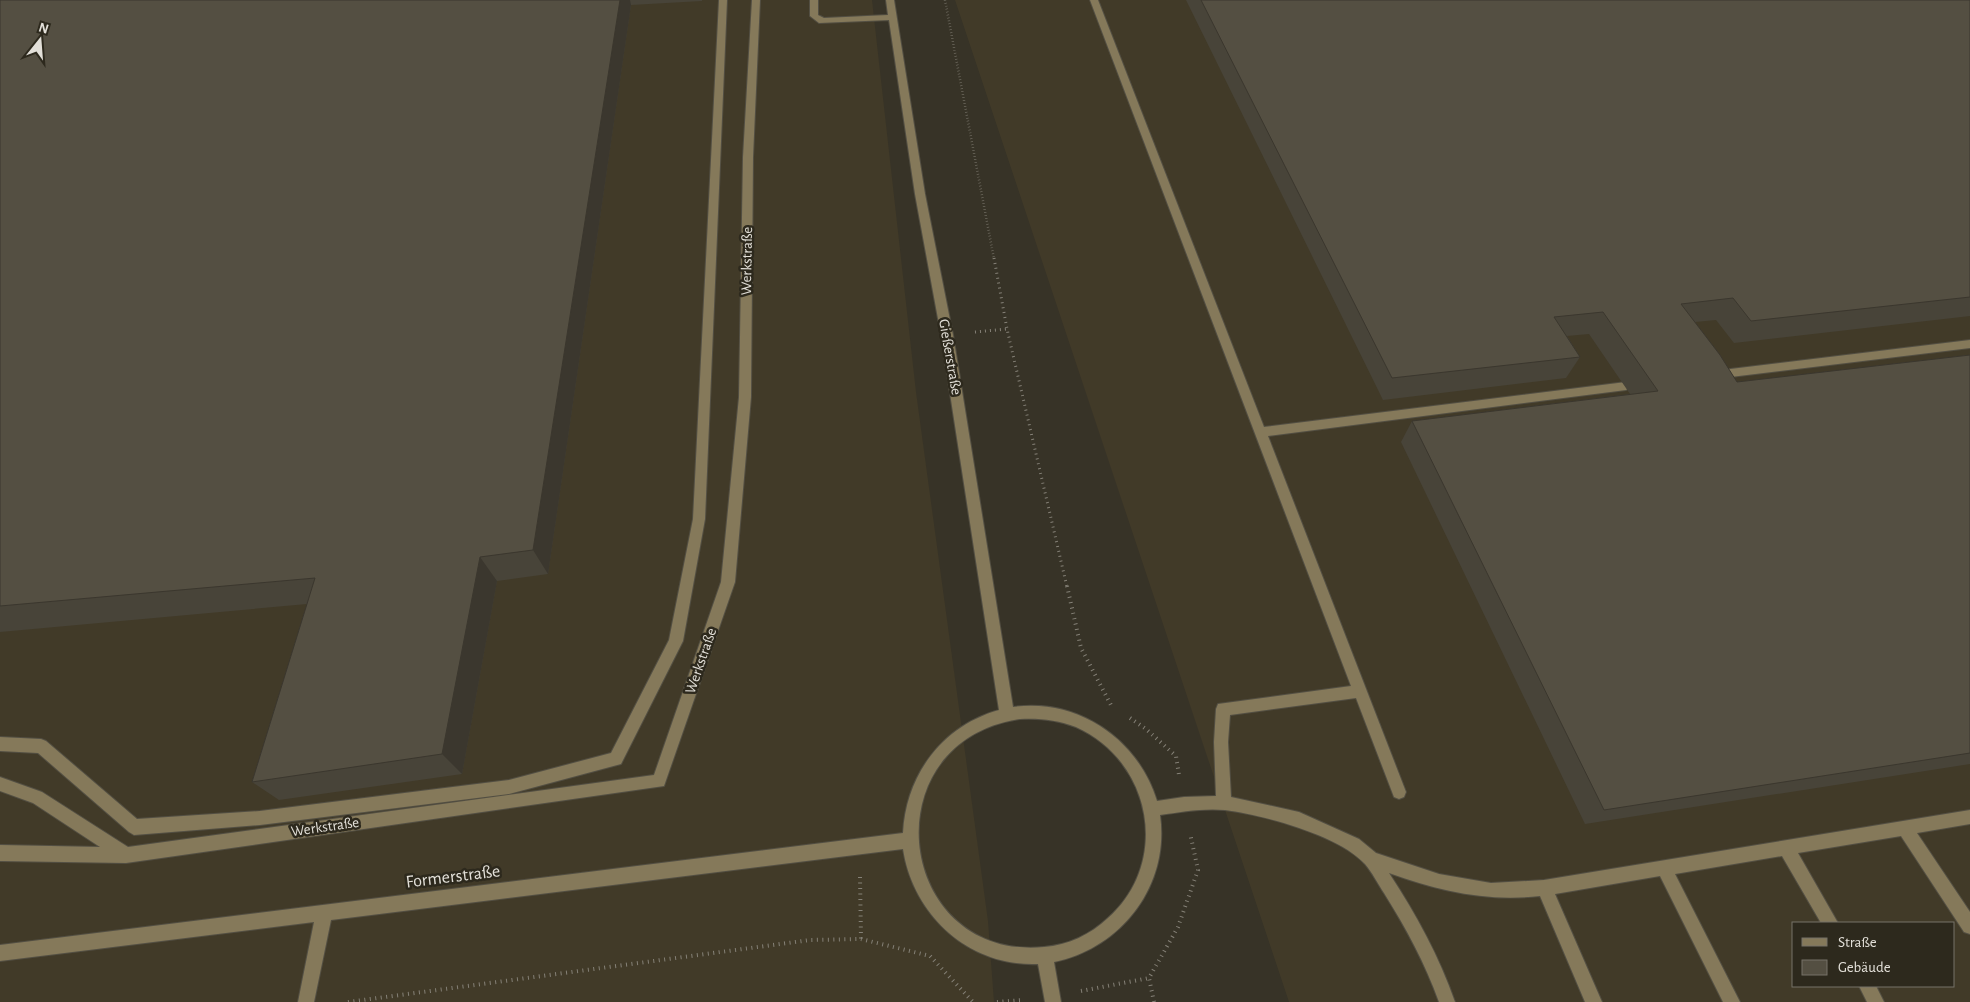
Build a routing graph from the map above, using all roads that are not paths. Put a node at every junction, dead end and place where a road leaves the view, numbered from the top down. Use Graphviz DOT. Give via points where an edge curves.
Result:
graph roads {
  1 [pos="723,0"];
  2 [pos="756,0"];
  3 [pos="814,0"];
  4 [pos="890,0"];
  5 [pos="1094,0"];
  6 [pos="893,17"];
  7 [pos="1970,344"];
  8 [pos="1702,376"];
  9 [pos="1626,386"];
  10 [pos="1261,432"];
  11 [pos="1360,691"];
  12 [pos="1007,714"];
  13 [pos="0,744"];
  14 [pos="0,784"];
  15 [pos="1399,792"];
  16 [pos="1224,803"];
  17 [pos="1152,809"];
  18 [pos="1970,816"];
  19 [pos="1904,827"];
  20 [pos="910,840"];
  21 [pos="1786,848"];
  22 [pos="0,853"];
  23 [pos="126,855"];
  24 [pos="1371,859"];
  25 [pos="1664,868"];
  26 [pos="1544,888"];
  27 [pos="324,913"];
  28 [pos="1829,922"];
  29 [pos="1970,926"];
  30 [pos="0,953"];
  31 [pos="1045,957"];
  32 [pos="1868,987"];
  33 [pos="306,1002"];
  34 [pos="1053,1002"];
  35 [pos="1447,1002"];
  36 [pos="1594,1002"];
  37 [pos="1732,1002"];
  38 [pos="1876,1002"];
  1 -- 13 [label="street" via="699,520 676,641 616,759 509,787 260,818 134,827 41,746"];
  2 -- 23 [label="street, Werkstraße" via="748,156 745,397 728,582 660,781"];
  3 -- 6 [label="street" via="814,16 822,21"];
  4 -- 6 [label="street, Gießerstraße"];
  5 -- 10 [label="street"];
  6 -- 12 [label="street, Gießerstraße"];
  7 -- 8 [label="street"];
  9 -- 10 [label="street"];
  10 -- 11 [label="street"];
  11 -- 15 [label="street"];
  11 -- 16 [label="street" via="1222,709"];
  12 -- 17 [label="street" via="1025,712 1061,717 1096,732 1124,756 1142,782"];
  12 -- 20 [label="street" via="990,718 957,735 924,771 909,818"];
  14 -- 23 [label="street" via="37,797"];
  16 -- 17 [label="street"];
  16 -- 24 [label="street" via="1299,819 1354,844"];
  17 -- 31 [label="street" via="1151,868 1135,903 1104,935 1064,953"];
  18 -- 19 [label="street"];
  19 -- 21 [label="street"];
  19 -- 29 [label="street"];
  20 -- 27 [label="street, Formerstraße"];
  20 -- 31 [label="street" via="914,870 942,916 976,943 1020,956"];
  21 -- 25 [label="street"];
  21 -- 28 [label="street"];
  22 -- 23 [label="street, Werkstraße"];
  24 -- 26 [label="street" via="1428,880 1473,889 1509,891"];
  24 -- 35 [label="street" via="1410,920"];
  25 -- 26 [label="street"];
  25 -- 37 [label="street"];
  26 -- 36 [label="street"];
  27 -- 30 [label="street, Formerstraße"];
  27 -- 33 [label="street"];
  31 -- 34 [label="street"];
  32 -- 38 [label="street"];
}
